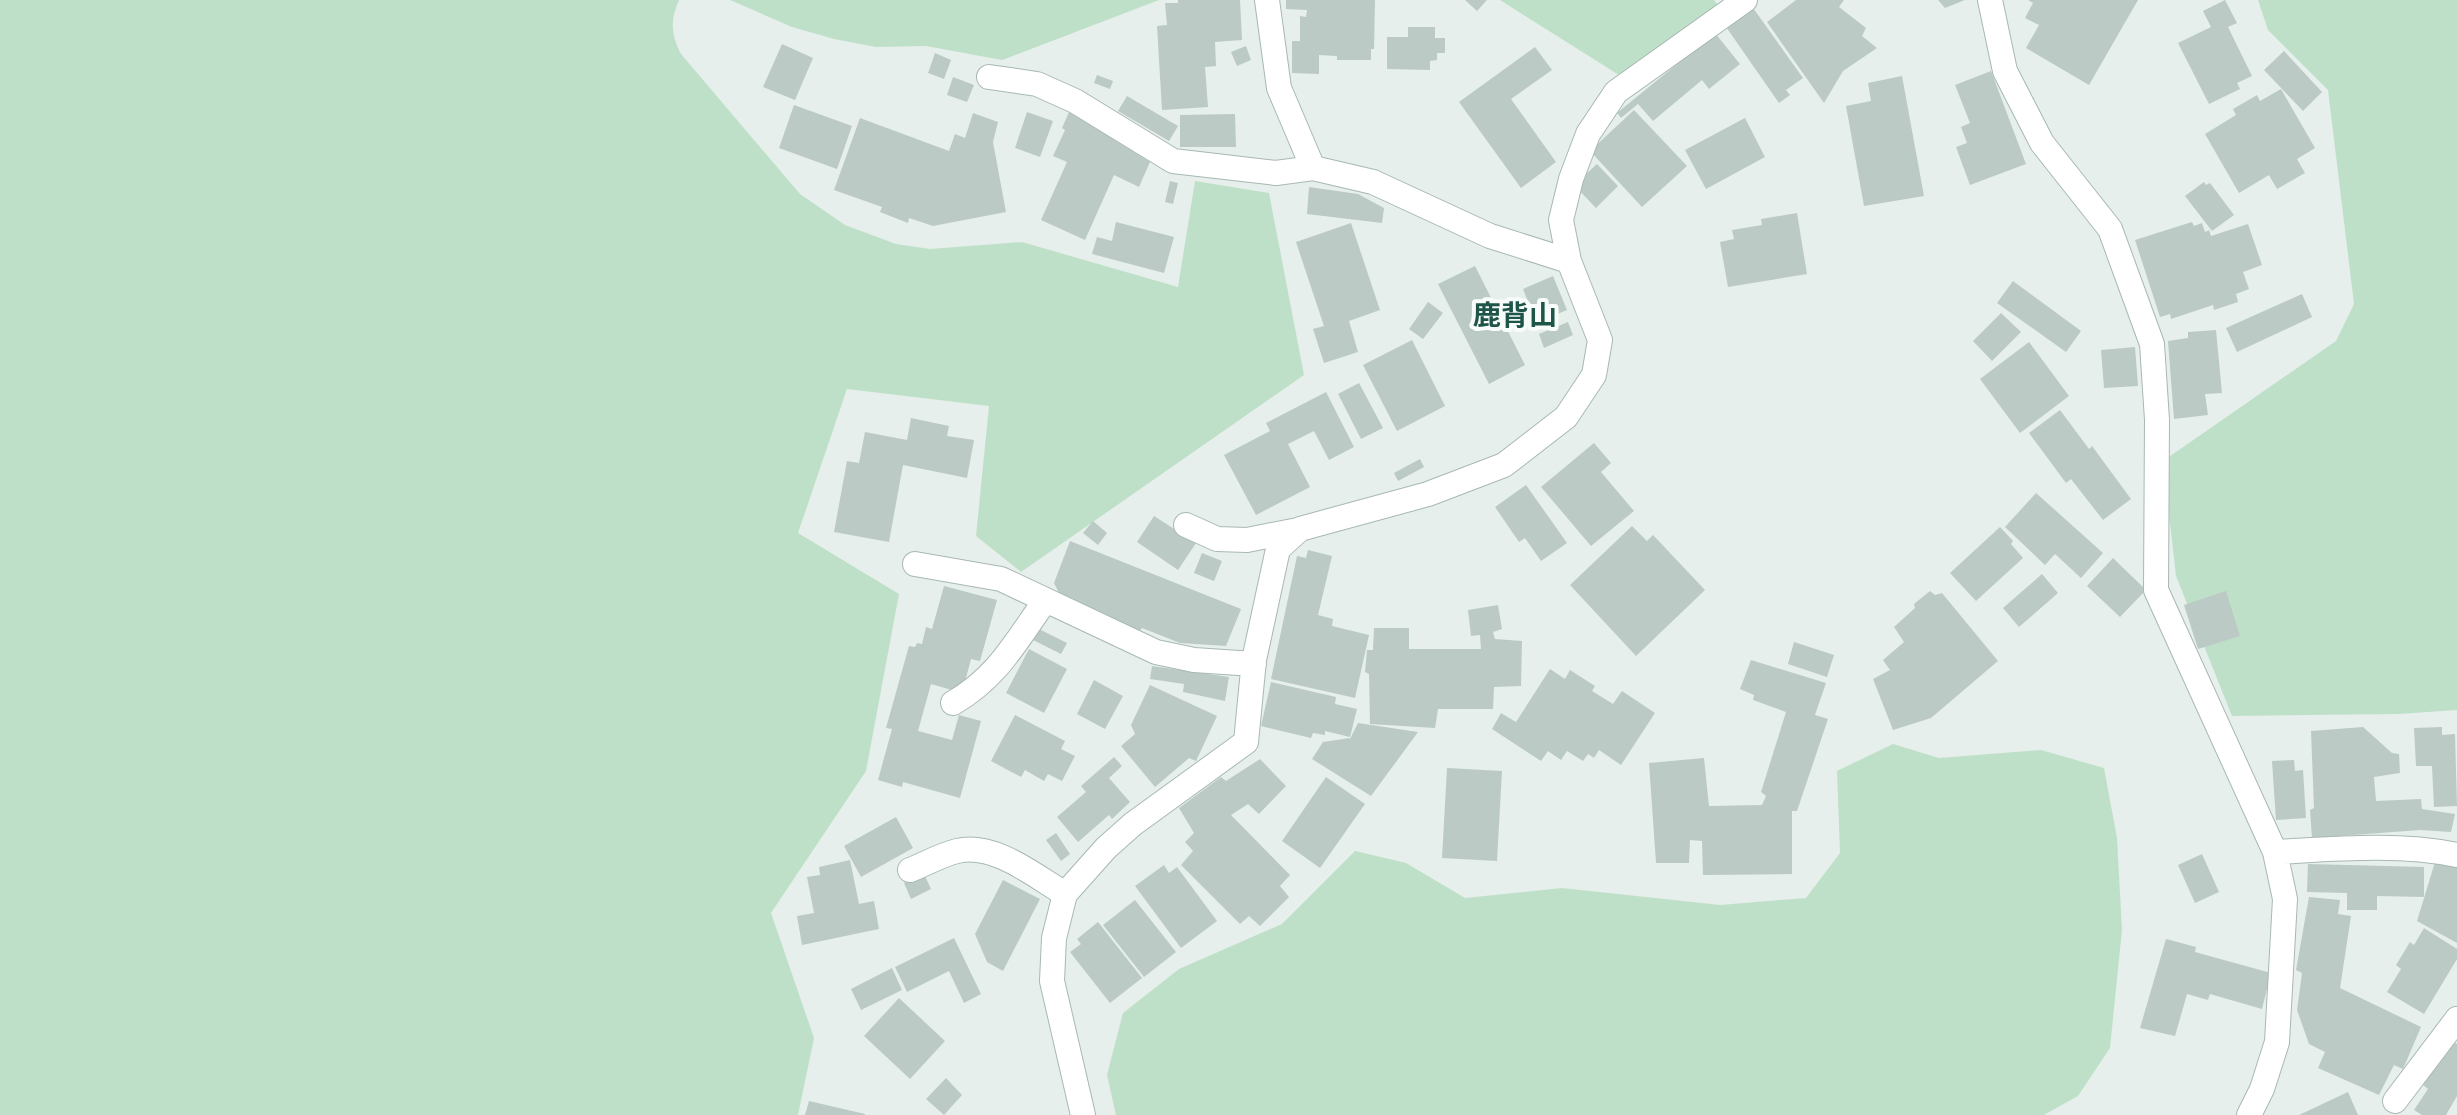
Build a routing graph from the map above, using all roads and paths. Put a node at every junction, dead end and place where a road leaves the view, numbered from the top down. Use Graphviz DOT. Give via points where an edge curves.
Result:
graph roads {
  1 [pos="1267,0"];
  2 [pos="1745,0"];
  3 [pos="1990,0"];
  4 [pos="989,77"];
  5 [pos="1313,168"];
  6 [pos="1569,261"];
  7 [pos="1186,525"];
  8 [pos="1300,529"];
  9 [pos="915,564"];
  10 [pos="1045,601"];
  11 [pos="1254,664"];
  12 [pos="953,703"];
  13 [pos="2275,852"];
  14 [pos="2457,855"];
  15 [pos="910,870"];
  16 [pos="1065,894"];
  17 [pos="2457,1019"];
  18 [pos="2395,1101"];
  19 [pos="1083,1115"];
  20 [pos="2249,1115"];
  1 -- 5 [label="street" via="1279,88"];
  2 -- 6 [label="street" via="1616,92 1588,134 1571,179 1561,220"];
  3 -- 13 [label="street" via="2005,71 2042,143 2110,229 2152,344 2156,590"];
  4 -- 5 [label="street" via="1037,84 1075,101 1173,161 1276,173"];
  5 -- 6 [label="street" via="1373,182 1490,236"];
  6 -- 8 [label="street" via="1600,340 1594,375 1566,417 1504,465 1428,494"];
  7 -- 8 [label="street" via="1217,539 1247,540"];
  8 -- 11 [label="street" via="1278,549"];
  9 -- 10 [label="street" via="1001,579"];
  10 -- 11 [label="street" via="1156,652"];
  10 -- 12 [label="street" via="991,677"];
  11 -- 16 [label="street" via="1246,742 1133,824"];
  13 -- 14 [label="street" via="2435,850"];
  13 -- 20 [label="street" via="2285,899 2277,1042"];
  15 -- 16 [label="street" via="957,851 980,849"];
  16 -- 19 [label="street" via="1054,938 1052,981"];
  17 -- 18 [label="street"];
}
